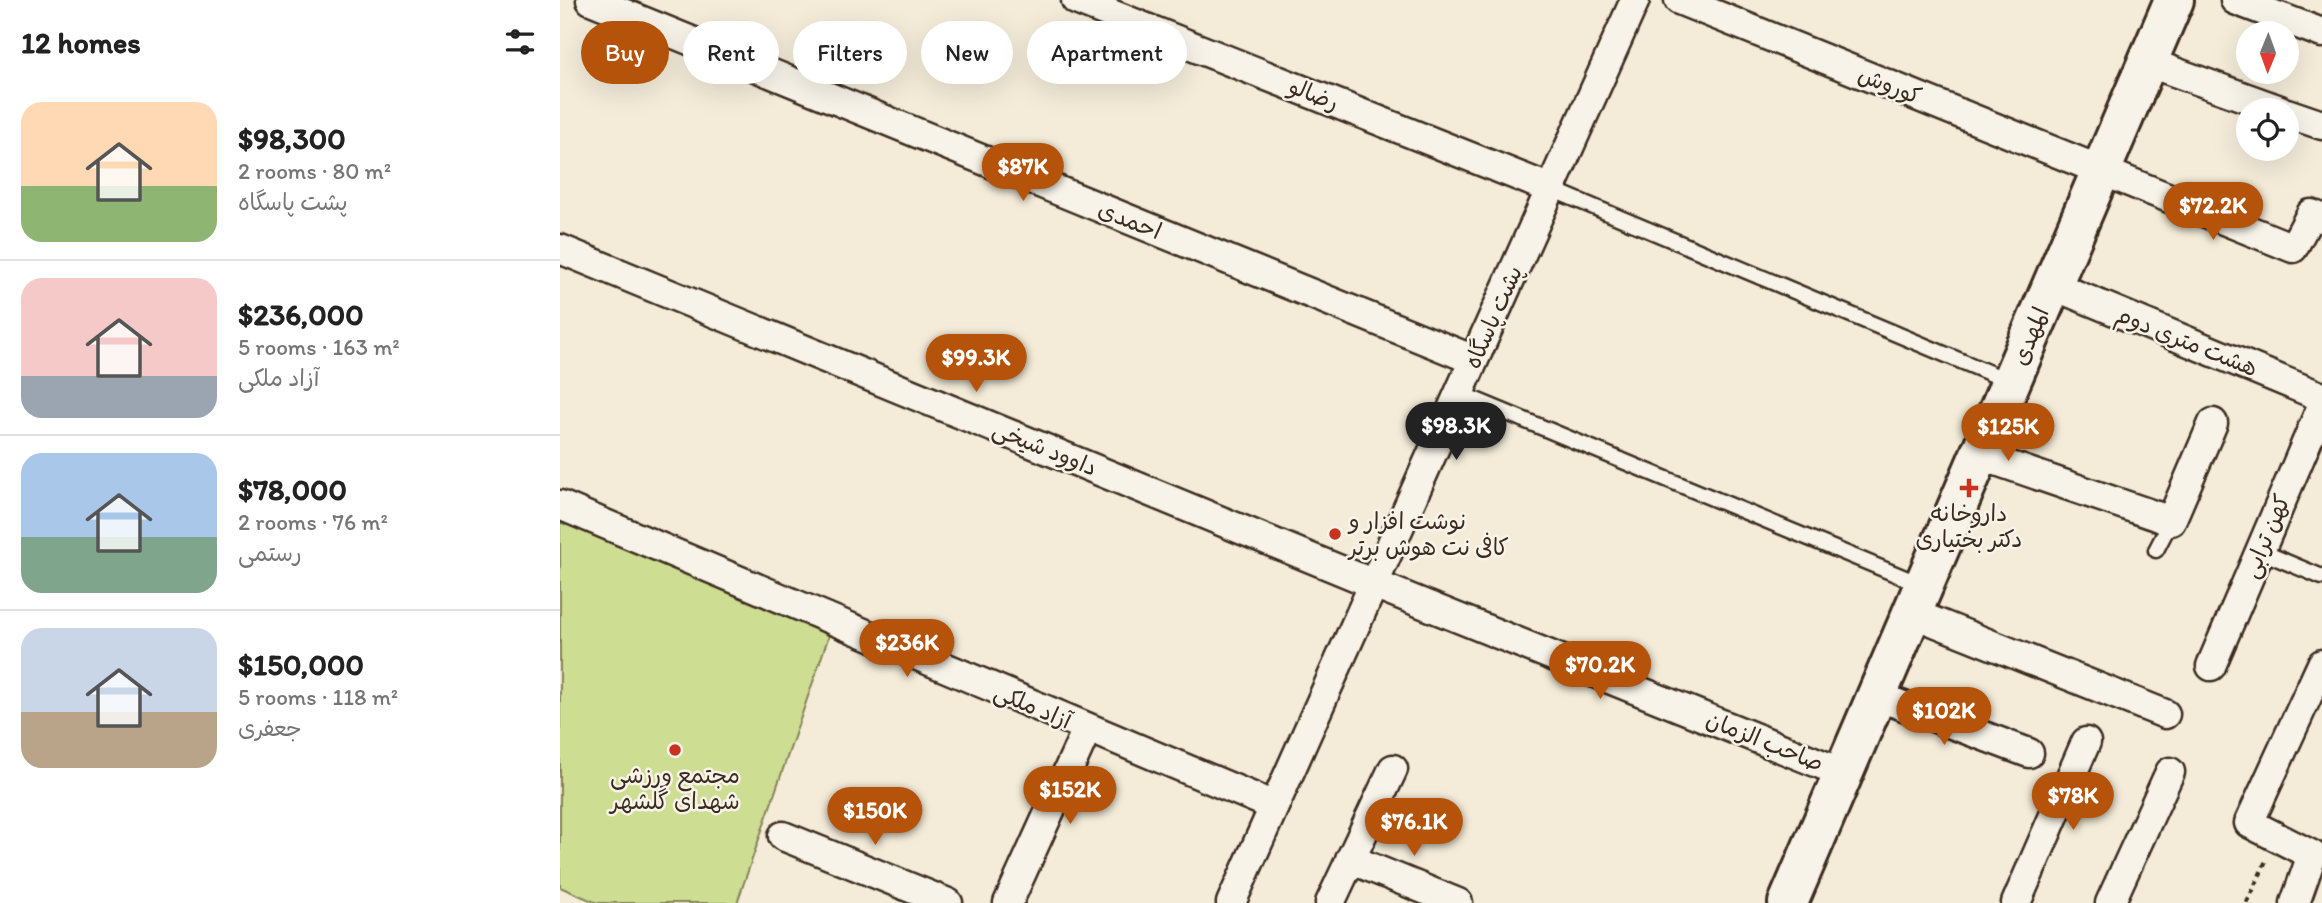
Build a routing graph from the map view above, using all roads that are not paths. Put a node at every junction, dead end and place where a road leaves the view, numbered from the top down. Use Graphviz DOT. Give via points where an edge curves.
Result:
graph roads {
  1 [pos="591,0"];
  2 [pos="1076,0"];
  3 [pos="1635,0"];
  4 [pos="1679,0"];
  5 [pos="2174,0"];
  6 [pos="2235,0"];
  7 [pos="2322,33"];
  8 [pos="2147,62"];
  9 [pos="2247,98"];
  10 [pos="2299,117"];
  11 [pos="2322,125"];
  12 [pos="2101,170"];
  13 [pos="1551,189"];
  14 [pos="2322,218"];
  15 [pos="560,248"];
  16 [pos="2052,285"];
  17 [pos="1474,360"];
  18 [pos="2011,382"];
  19 [pos="1459,393"];
  20 [pos="2322,397"];
  21 [pos="2322,406"];
  22 [pos="2213,423"];
  23 [pos="1979,455"];
  24 [pos="560,505"];
  25 [pos="2171,521"];
  26 [pos="2156,550"];
  27 [pos="2260,551"];
  28 [pos="2322,578"];
  29 [pos="1374,584"];
  30 [pos="1918,599"];
  31 [pos="2322,664"];
  32 [pos="2211,666"];
  33 [pos="1877,696"];
  34 [pos="2165,714"];
  35 [pos="1087,729"];
  36 [pos="2086,742"];
  37 [pos="2029,752"];
  38 [pos="1393,769"];
  39 [pos="2170,772"];
  40 [pos="1843,773"];
  41 [pos="1274,806"];
  42 [pos="783,836"];
  43 [pos="1350,859"];
  44 [pos="948,903"];
  45 [pos="1008,903"];
  46 [pos="1231,903"];
  47 [pos="1330,903"];
  48 [pos="1458,903"];
  49 [pos="1788,903"];
  50 [pos="2015,903"];
  51 [pos="2110,903"];
  52 [pos="2295,903"];
  1 -- 17 [label="street, احمدی"];
  2 -- 13 [label="street, رضالو"];
  3 -- 13 [label="street, پشت پاسگاه"];
  4 -- 12 [label="street, کوروش"];
  5 -- 8 [label="street, المهدی"];
  6 -- 7 [label="street"];
  8 -- 9 [label="street"];
  8 -- 12 [label="street, المهدی"];
  10 -- 11 [label="street"];
  12 -- 14 [label="street, کوروش" via="2292,248 2311,214"];
  12 -- 16 [label="street, المهدی"];
  13 -- 17 [label="street, پشت پاسگاه"];
  13 -- 18 [label="lane"];
  15 -- 29 [label="street, داوود شیخی"];
  16 -- 18 [label="street, المهدی"];
  16 -- 20 [label="street, هشت متری دوم"];
  17 -- 19 [label="street, پشت پاسگاه"];
  18 -- 23 [label="street, المهدی"];
  19 -- 29 [label="street, پشت پاسگاه"];
  19 -- 30 [label="lane"];
  21 -- 27 [label="street, کهن ترابی"];
  22 -- 25 [label="street"];
  23 -- 25 [label="street"];
  23 -- 30 [label="street, المهدی"];
  24 -- 35 [label="street, آزاد ملکی"];
  25 -- 26 [label="lane"];
  27 -- 28 [label="lane"];
  27 -- 32 [label="street, کهن ترابی"];
  29 -- 40 [label="street, صاحب الزمان"];
  29 -- 41 [label="street, پشت پاسگاه"];
  30 -- 33 [label="street, المهدی"];
  30 -- 34 [label="street"];
  31 -- 52 [label="street" via="2249,823 2312,855"];
  33 -- 37 [label="street"];
  33 -- 40 [label="street, المهدی"];
  35 -- 41 [label="street, آزاد ملکی"];
  35 -- 45 [label="street"];
  36 -- 50 [label="street"];
  38 -- 43 [label="street"];
  39 -- 51 [label="street"];
  40 -- 49 [label="street, المهدی"];
  41 -- 46 [label="street, پشت پاسگاه"];
  42 -- 44 [label="street"];
  43 -- 47 [label="street"];
  43 -- 48 [label="street"];
}
